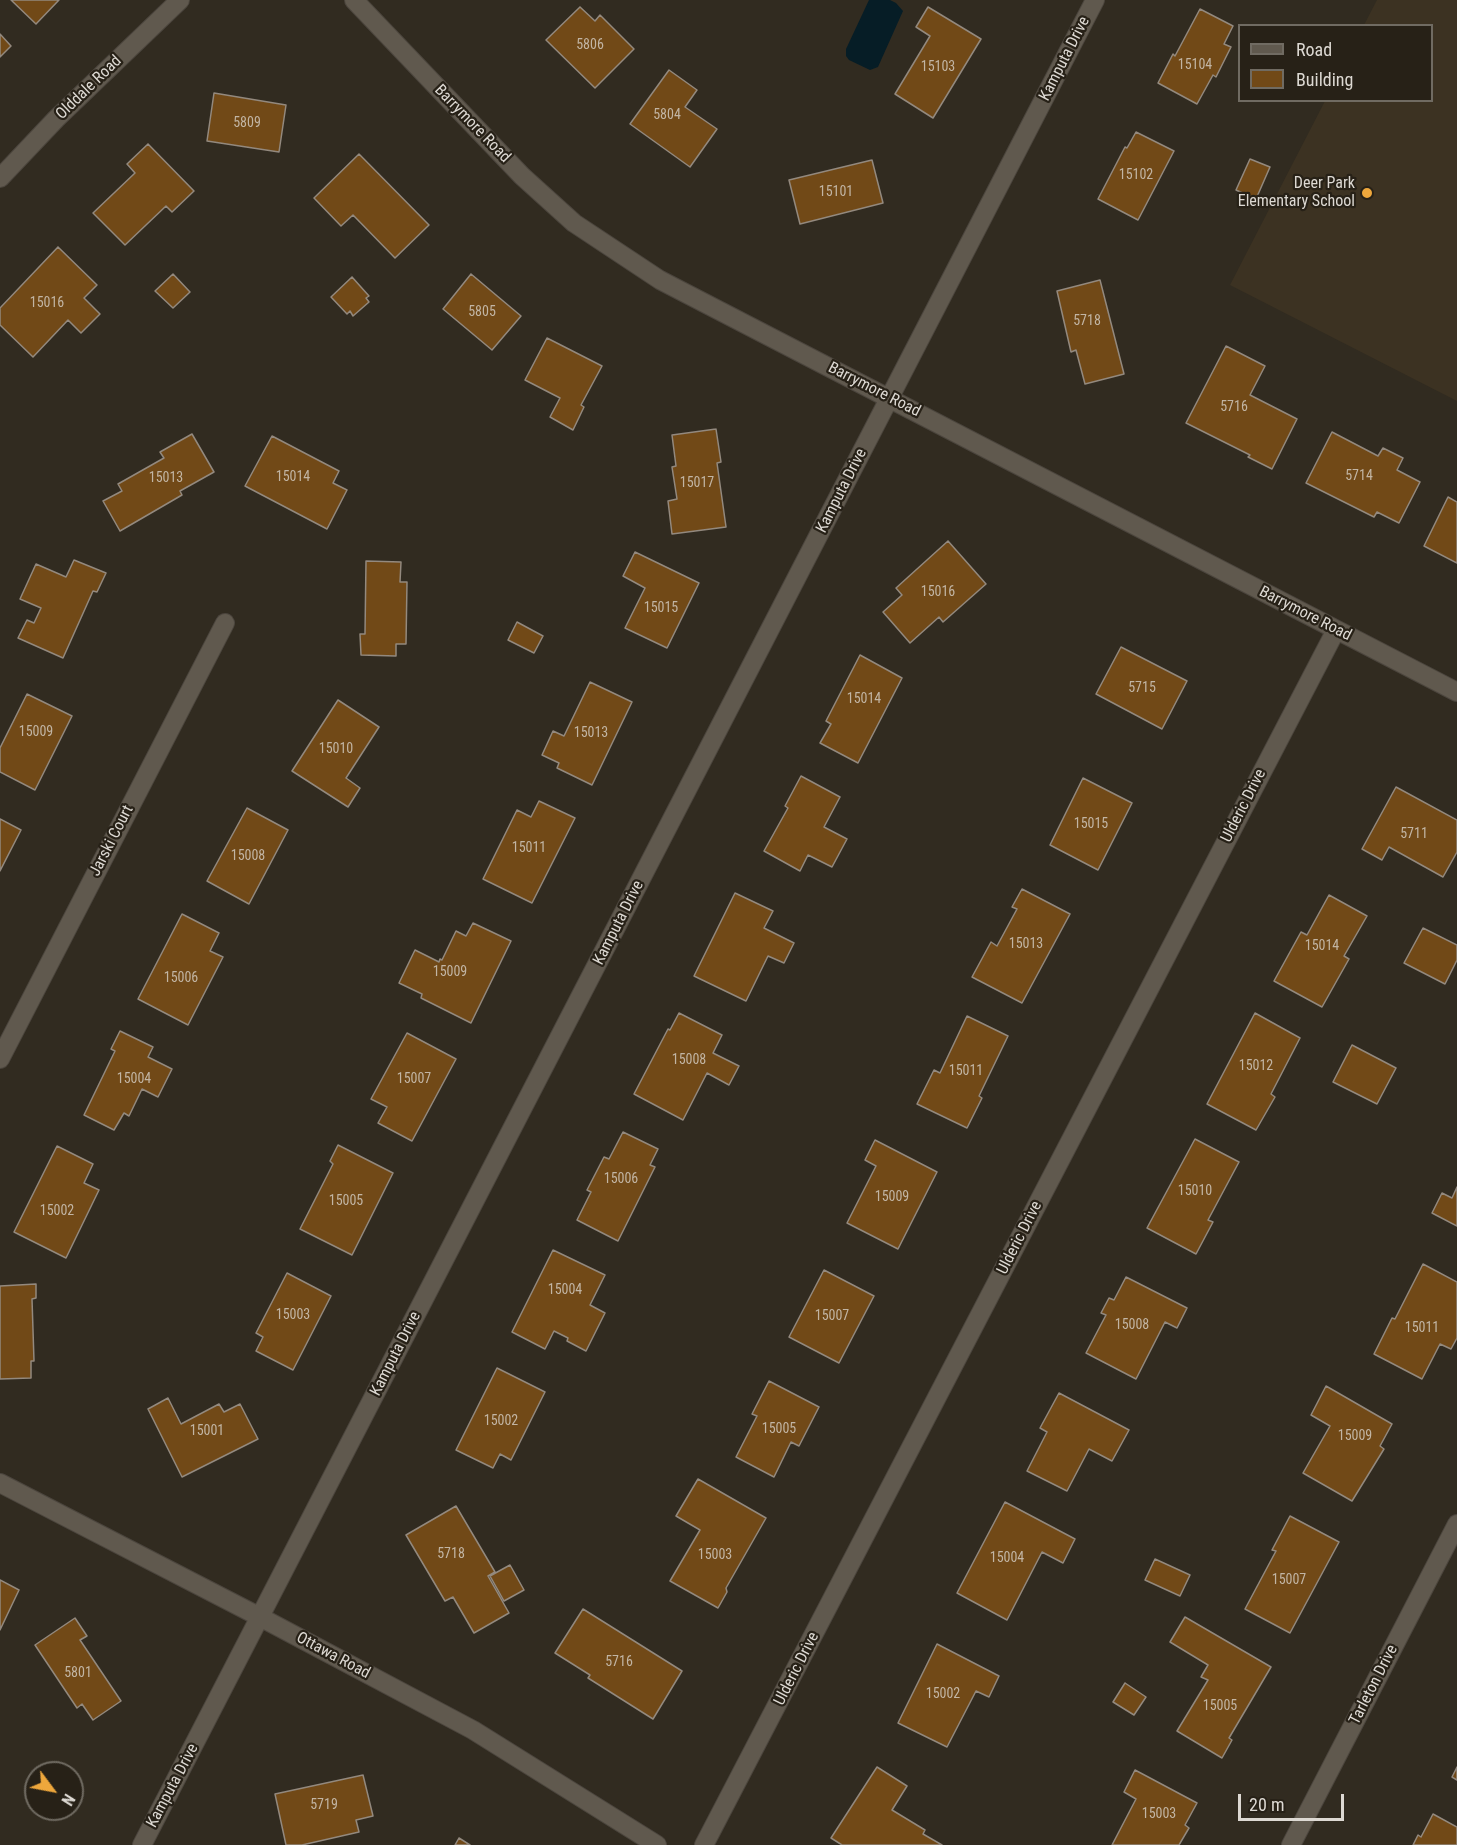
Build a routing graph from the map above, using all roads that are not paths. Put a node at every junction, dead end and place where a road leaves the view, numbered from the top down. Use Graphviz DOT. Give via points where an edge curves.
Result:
graph roads {
  1 [pos="180,0"];
  2 [pos="354,0"];
  3 [pos="1095,0"];
  4 [pos="0,178"];
  5 [pos="890,398"];
  6 [pos="225,623"];
  7 [pos="1336,630"];
  8 [pos="1457,692"];
  9 [pos="0,1059"];
  10 [pos="0,1483"];
  11 [pos="1457,1524"];
  12 [pos="260,1617"];
  13 [pos="142,1845"];
  14 [pos="657,1845"];
  15 [pos="704,1845"];
  16 [pos="1291,1845"];
  1 -- 4 [label="street, Olddale Road"];
  2 -- 5 [label="street, Barrymore Road" via="522,176 574,223 660,280"];
  3 -- 5 [label="street, Kamputa Drive"];
  5 -- 7 [label="street, Barrymore Road"];
  5 -- 12 [label="street, Kamputa Drive"];
  6 -- 9 [label="street, Jarski Court"];
  7 -- 8 [label="street, Barrymore Road"];
  7 -- 15 [label="street, Ulderic Drive"];
  10 -- 12 [label="street, Ottawa Road"];
  11 -- 16 [label="street, Tarleton Drive"];
  12 -- 13 [label="street, Kamputa Drive"];
  12 -- 14 [label="street, Ottawa Road" via="472,1730"];
}
